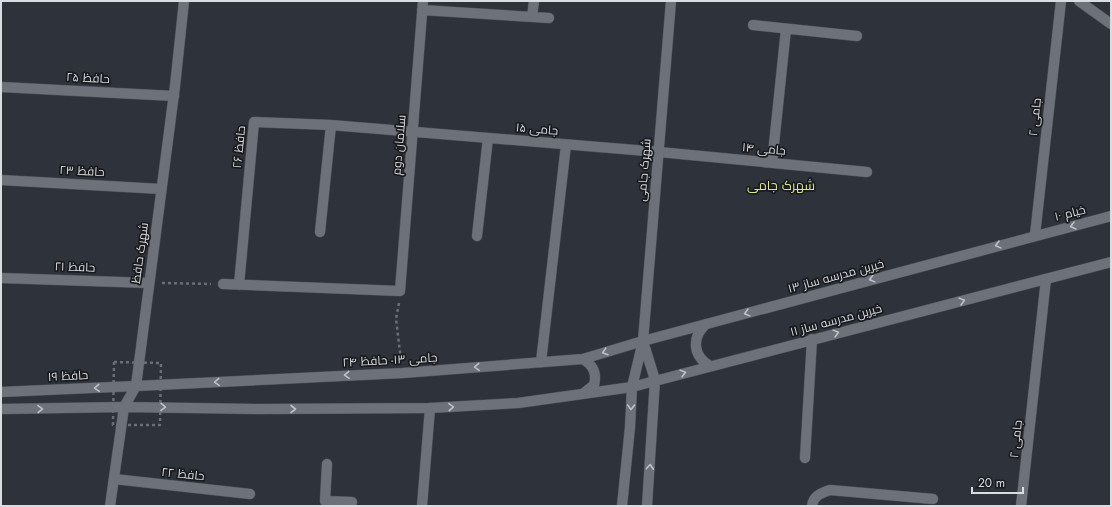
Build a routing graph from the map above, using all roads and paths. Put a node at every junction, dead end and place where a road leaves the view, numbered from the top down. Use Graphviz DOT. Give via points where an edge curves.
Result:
graph roads {
  1 [pos="184,1"];
  2 [pos="534,1"];
  3 [pos="671,1"];
  4 [pos="1061,1"];
  5 [pos="1079,1"];
  6 [pos="423,6"];
  7 [pos="532,17"];
  8 [pos="549,18"];
  9 [pos="1111,24"];
  10 [pos="753,25"];
  11 [pos="786,28"];
  12 [pos="857,36"];
  13 [pos="1,87"];
  14 [pos="174,96"];
  15 [pos="331,125"];
  16 [pos="413,132"];
  17 [pos="488,138"];
  18 [pos="566,145"];
  19 [pos="658,152"];
  20 [pos="772,163"];
  21 [pos="867,172"];
  22 [pos="1,180"];
  23 [pos="161,188"];
  24 [pos="1111,216"];
  25 [pos="320,232"];
  26 [pos="1035,235"];
  27 [pos="477,236"];
  28 [pos="1111,262"];
  29 [pos="1,278"];
  30 [pos="1046,279"];
  31 [pos="149,283"];
  32 [pos="223,284"];
  33 [pos="239,285"];
  34 [pos="400,291"];
  35 [pos="706,324"];
  36 [pos="812,340"];
  37 [pos="643,341"];
  38 [pos="583,359"];
  39 [pos="541,362"];
  40 [pos="710,366"];
  41 [pos="403,373"];
  42 [pos="655,380"];
  43 [pos="136,386"];
  44 [pos="632,387"];
  45 [pos="1,392"];
  46 [pos="582,394"];
  47 [pos="124,407"];
  48 [pos="430,408"];
  49 [pos="1,409"];
  50 [pos="805,458"];
  51 [pos="326,464"];
  52 [pos="114,479"];
  53 [pos="250,494"];
  54 [pos="933,499"];
  55 [pos="110,506"];
  56 [pos="351,506"];
  57 [pos="422,506"];
  58 [pos="622,506"];
  59 [pos="647,506"];
  60 [pos="812,506"];
  61 [pos="1021,506"];
  1 -- 14 [label="street, شهرک حافظ"];
  2 -- 7 [label="street"];
  3 -- 19 [label="street, شهرک جامی"];
  4 -- 26 [label="street, جامی ۲"];
  5 -- 9 [label="street"];
  6 -- 7 [label="street"];
  6 -- 16 [label="street, سلامان دوم"];
  7 -- 8 [label="street"];
  10 -- 11 [label="street"];
  11 -- 12 [label="street"];
  11 -- 20 [label="street"];
  13 -- 14 [label="street, حافظ ۲۵"];
  14 -- 23 [label="street, شهرک حافظ"];
  15 -- 16 [label="street, حافظ ۲۶"];
  15 -- 25 [label="street"];
  15 -- 33 [label="street, حافظ ۲۶" via="254,122"];
  16 -- 17 [label="street, ۱۵ جامی"];
  16 -- 34 [label="street, سلامان دوم"];
  17 -- 18 [label="street, ۱۵ جامی"];
  17 -- 27 [label="street"];
  18 -- 19 [label="street, ۱۵ جامی"];
  18 -- 39 [label="street"];
  19 -- 20 [label="street, ۱۴ جامی"];
  19 -- 37 [label="street, شهرک جامی"];
  20 -- 21 [label="street, ۱۴ جامی"];
  22 -- 23 [label="street, حافظ ۲۳"];
  23 -- 31 [label="street, شهرک حافظ"];
  24 -- 26 [label="street, ۱۰ خیام, one-way"];
  26 -- 35 [label="street, ۱۳ خیرین مدرسه ساز, one-way"];
  28 -- 30 [label="street"];
  29 -- 31 [label="street, حافظ ۲۱"];
  36 -- 30 [label="street, ۱۱ خیرین مدرسه ساز, one-way"];
  30 -- 61 [label="street, جامی ۲"];
  31 -- 32 [label="path"];
  31 -- 43 [label="street, شهرک حافظ"];
  32 -- 33 [label="street"];
  33 -- 34 [label="street"];
  34 -- 41 [label="path" via="396,319"];
  35 -- 37 [label="street, ۱۳ خیرین مدرسه ساز"];
  35 -- 40 [label="street" via="698,333 695,344 699,357"];
  36 -- 40 [label="street, ۱۱ خیرین مدرسه ساز"];
  36 -- 50 [label="street"];
  37 -- 38 [label="street, جامی ۱۳- حافظ ۲۴, one-way"];
  37 -- 42 [label="street, شهرک جامی"];
  37 -- 44 [label="street, شهرک جامی"];
  38 -- 39 [label="street, جامی ۱۳- حافظ ۲۴"];
  38 -- 46 [label="street" via="593,367 595,379 591,389"];
  39 -- 41 [label="street, جامی ۱۳- حافظ ۲۴, one-way"];
  42 -- 40 [label="street, ۱۱ خیرین مدرسه ساز, one-way"];
  41 -- 43 [label="street, جامی ۱۳- حافظ ۲۴, one-way"];
  42 -- 44 [label="street, ۱۱ خیرین مدرسه ساز"];
  59 -- 42 [label="street, شهرک جامی, one-way"];
  43 -- 45 [label="street, ۱۹ حافظ, one-way"];
  43 -- 47 [label="street, شهرک حافظ"];
  44 -- 46 [label="street"];
  44 -- 58 [label="street, شهرک جامی, one-way"];
  48 -- 46 [label="street, one-way" via="518,402"];
  47 -- 48 [label="street, one-way"];
  49 -- 47 [label="street, one-way"];
  47 -- 52 [label="street, شهرک حافظ"];
  48 -- 57 [label="street"];
  51 -- 56 [label="street" via="325,500 352,502"];
  52 -- 53 [label="street, حافظ ۲۲"];
  52 -- 55 [label="street, شهرک حافظ"];
  54 -- 60 [label="street" via="830,490 820,494 812,502"];
}
